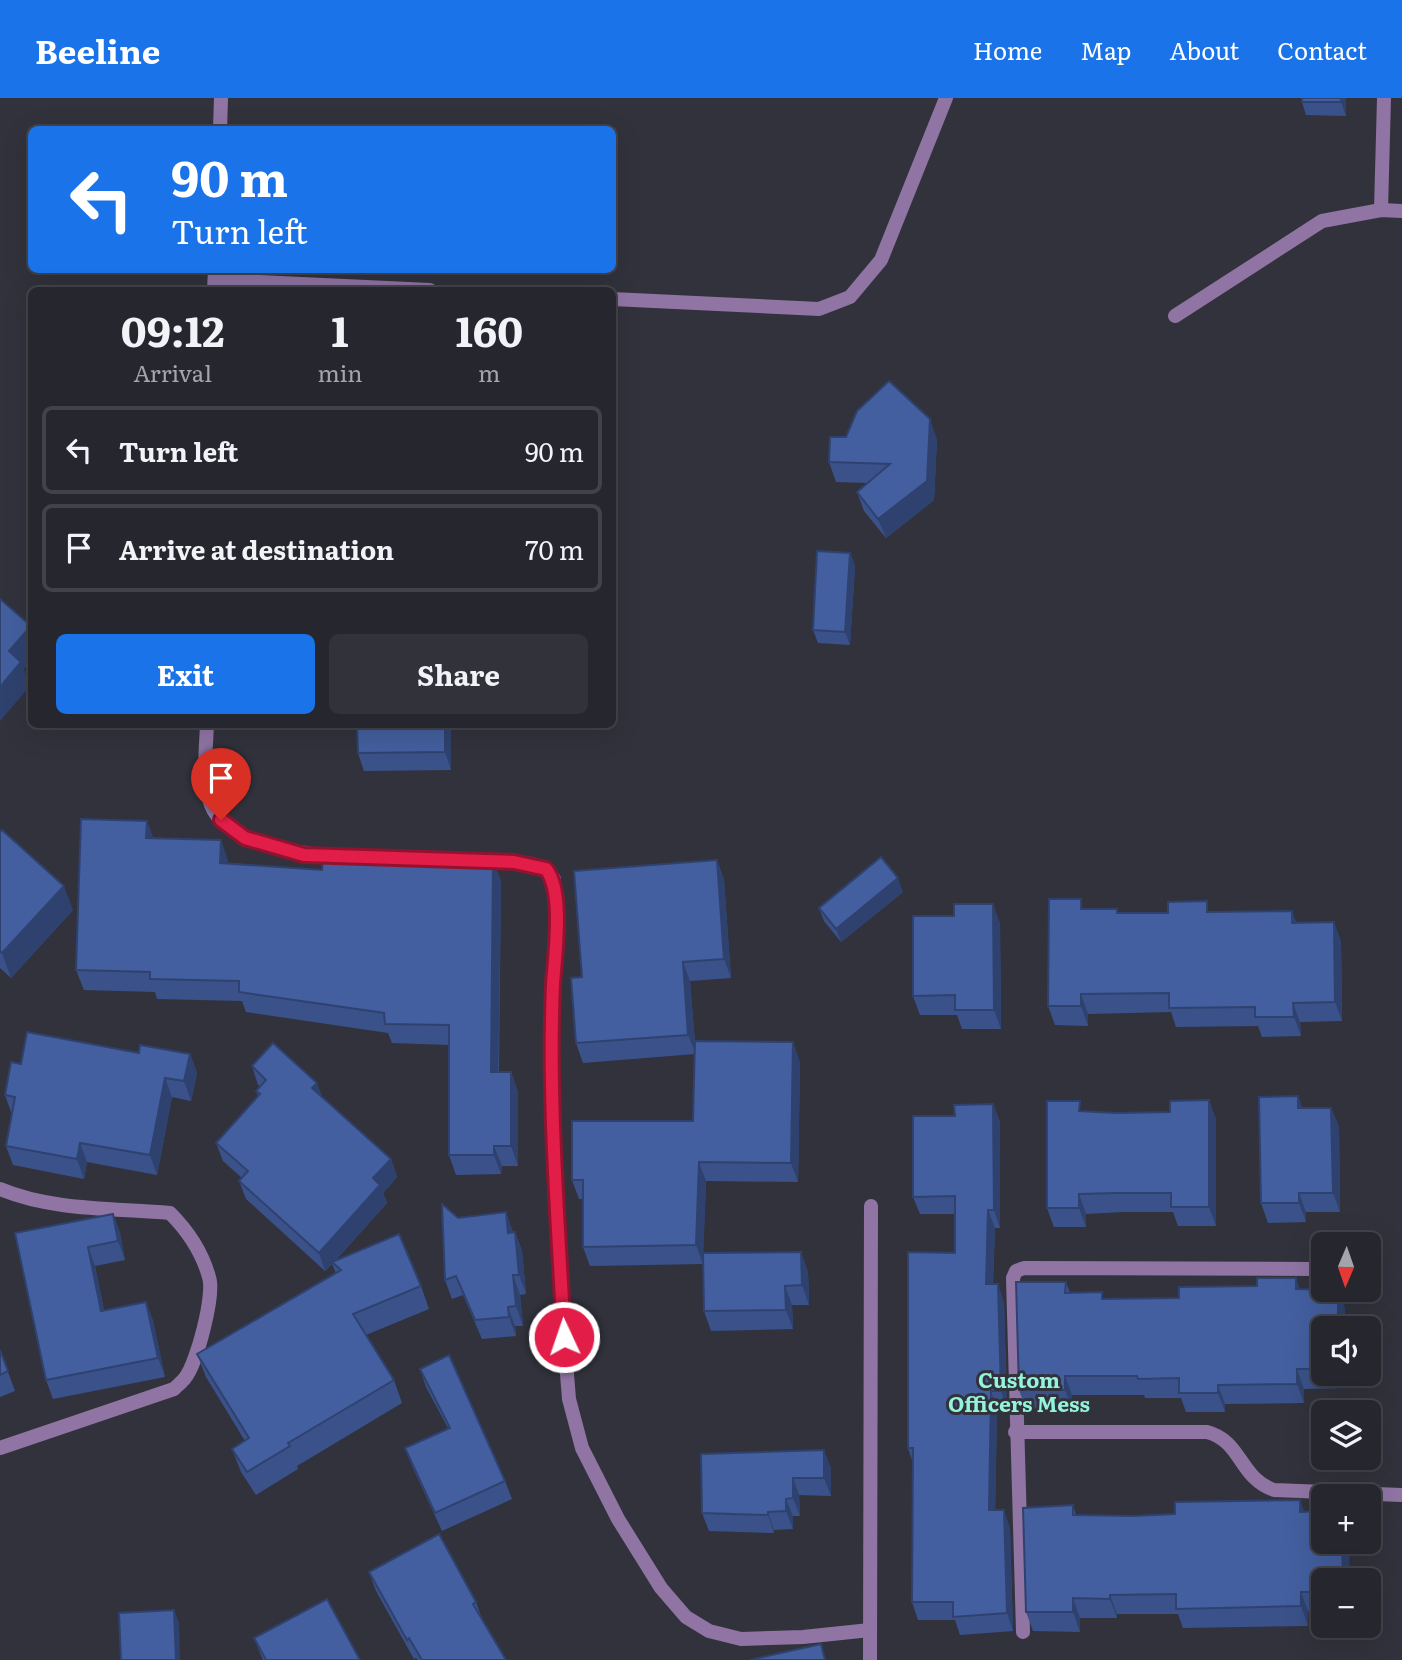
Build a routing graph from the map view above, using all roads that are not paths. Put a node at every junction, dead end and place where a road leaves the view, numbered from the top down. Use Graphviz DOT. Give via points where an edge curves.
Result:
graph roads {
  1 [pos="221,98"];
  2 [pos="946,98"];
  3 [pos="1384,98"];
  4 [pos="220,126"];
  5 [pos="1381,210"];
  6 [pos="1402,211"];
  7 [pos="215,280"];
  8 [pos="366,287"];
  9 [pos="616,299"];
  10 [pos="1175,316"];
  11 [pos="206,728"];
  12 [pos="0,1189"];
  13 [pos="871,1206"];
  14 [pos="1311,1269"];
  15 [pos="1015,1432"];
  16 [pos="0,1448"];
  17 [pos="1402,1494"];
  18 [pos="870,1630"];
  19 [pos="1023,1632"];
  20 [pos="870,1660"];
  1 -- 4 [label="street"];
  2 -- 9 [label="street" via="881,260 850,298 819,309"];
  3 -- 5 [label="street"];
  5 -- 6 [label="street"];
  5 -- 10 [label="street" via="1322,221"];
  7 -- 8 [label="street"];
  11 -- 18 [label="street" via="211,804 221,820 245,838 304,855 532,864 546,869 554,879 550,1051 563,1323 569,1399 582,1448 618,1519 661,1588 686,1617 709,1631 741,1639"];
  12 -- 16 [label="street" via="106,1209 170,1213 188,1231 211,1280 194,1358 187,1376 174,1389"];
  13 -- 18 [label="street"];
  14 -- 15 [label="street" via="1024,1268 1016,1272"];
  15 -- 17 [label="street" via="1207,1432 1230,1442 1244,1468 1260,1485 1274,1490"];
  15 -- 19 [label="street"];
  18 -- 20 [label="street"];
}
